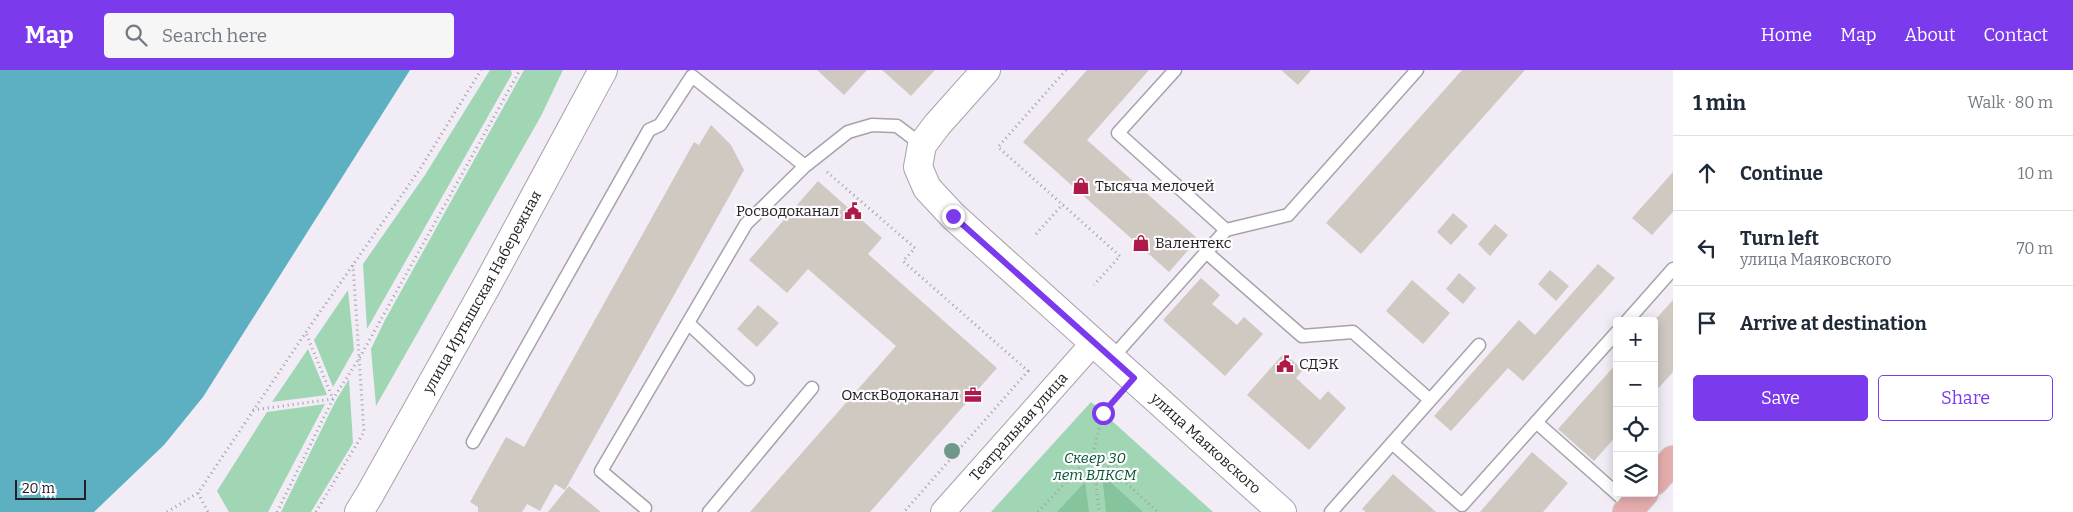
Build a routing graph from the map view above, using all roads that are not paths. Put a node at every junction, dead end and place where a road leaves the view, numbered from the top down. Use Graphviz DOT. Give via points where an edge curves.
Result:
graph roads {
  1 [pos="603,70"];
  2 [pos="986,70"];
  3 [pos="1174,70"];
  4 [pos="1417,70"];
  5 [pos="920,156"];
  6 [pos="810,163"];
  7 [pos="1226,230"];
  8 [pos="1206,252"];
  9 [pos="1673,269"];
  10 [pos="1631,317"];
  11 [pos="688,323"];
  12 [pos="1613,336"];
  13 [pos="1480,346"];
  14 [pos="1103,350"];
  15 [pos="748,379"];
  16 [pos="812,388"];
  17 [pos="1430,400"];
  18 [pos="1536,422"];
  19 [pos="473,442"];
  20 [pos="1392,443"];
  21 [pos="1673,460"];
  22 [pos="1658,477"];
  23 [pos="1634,504"];
  24 [pos="645,508"];
  25 [pos="358,512"];
  26 [pos="710,512"];
  27 [pos="943,512"];
  28 [pos="1282,512"];
  29 [pos="1331,512"];
  1 -- 25 [label="main road, улица Иртышская Набережная" via="481,296"];
  2 -- 5 [label="main road" via="937,126"];
  3 -- 7 [label="lane" via="1118,134"];
  4 -- 7 [label="lane" via="1288,215"];
  5 -- 6 [label="lane" via="896,126 872,125 848,132"];
  5 -- 14 [label="main road, улица Маяковского" via="926,188"];
  6 -- 11 [label="lane" via="746,224"];
  6 -- 19 [label="lane" via="692,76 660,125 649,130"];
  7 -- 8 [label="lane"];
  8 -- 14 [label="lane"];
  8 -- 17 [label="lane" via="1302,336 1353,332"];
  9 -- 10 [label="lane"];
  11 -- 15 [label="lane"];
  11 -- 24 [label="lane" via="601,471"];
  12 -- 18 [label="lane"];
  13 -- 17 [label="lane"];
  14 -- 27 [label="street, Театральная улица"];
  14 -- 28 [label="main road, улица Маяковского"];
  16 -- 26 [label="lane"];
  17 -- 20 [label="lane"];
  18 -- 20 [label="lane" via="1462,505"];
  18 -- 23 [label="lane"];
  20 -- 29 [label="lane"];
  21 -- 22 [label="main road"];
}
